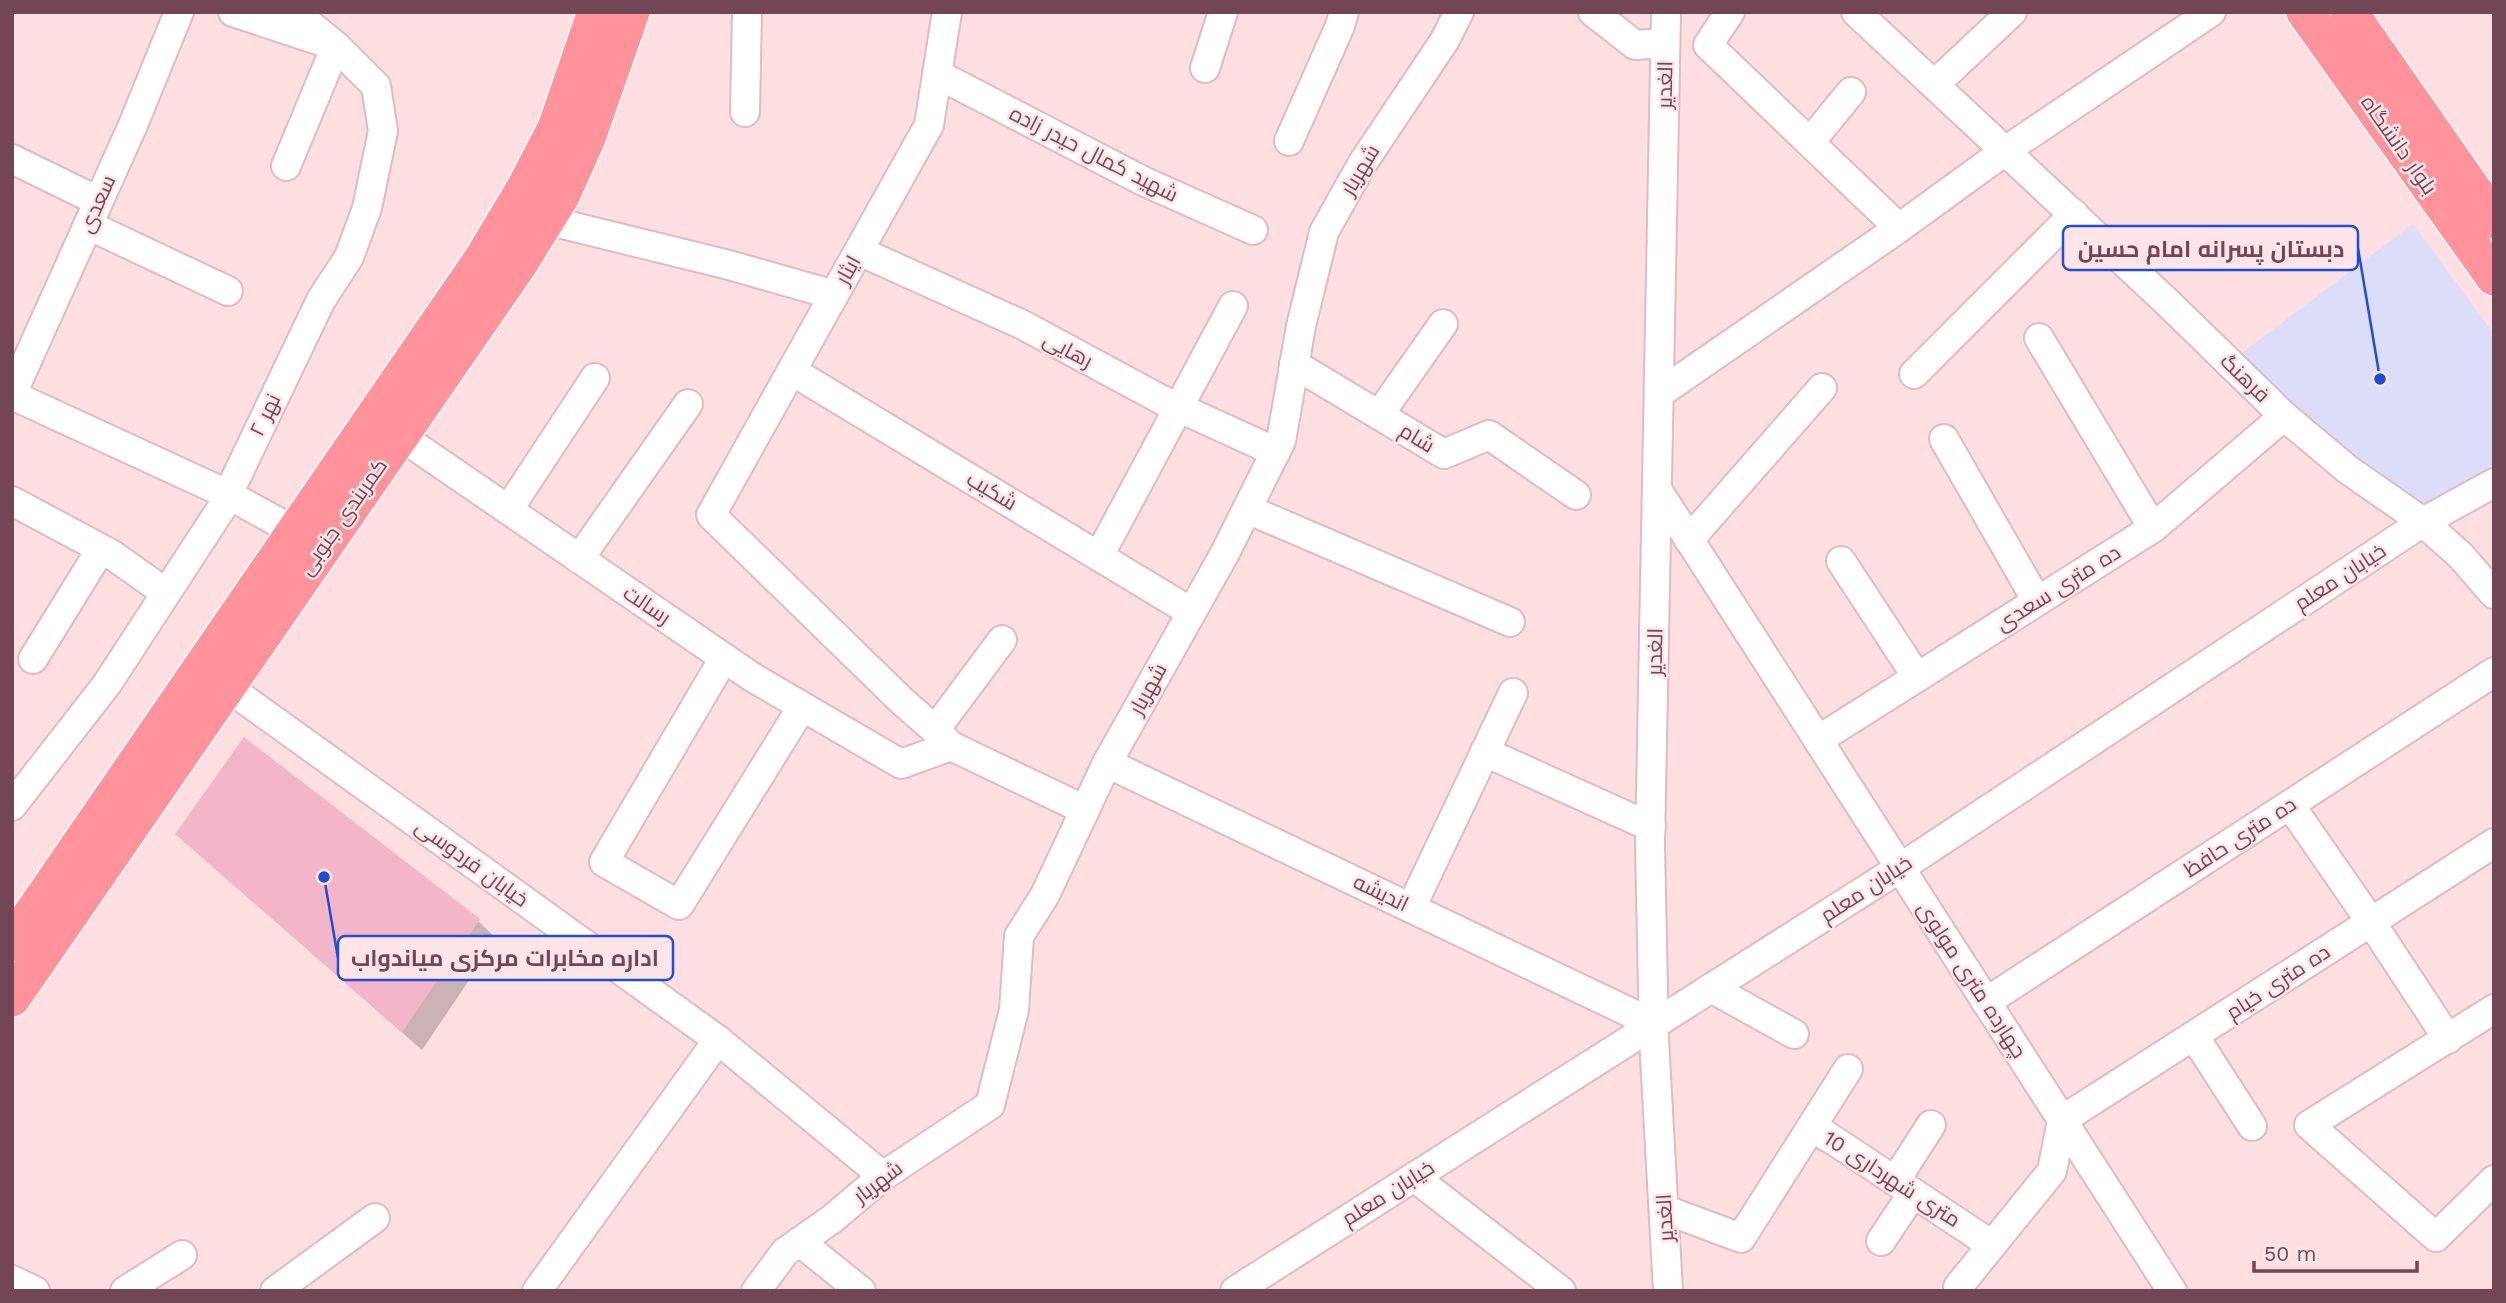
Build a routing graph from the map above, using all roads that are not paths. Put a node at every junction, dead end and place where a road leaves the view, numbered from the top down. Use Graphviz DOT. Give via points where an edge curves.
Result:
graph roads {
  1 [pos="178,12"];
  2 [pos="233,12"];
  3 [pos="294,12"];
  4 [pos="596,12"];
  5 [pos="631,12"];
  6 [pos="747,12"];
  7 [pos="947,12"];
  8 [pos="1223,12"];
  9 [pos="1344,12"];
  10 [pos="1459,12"];
  11 [pos="1593,12"];
  12 [pos="1666,12"];
  13 [pos="1730,12"];
  14 [pos="2012,12"];
  15 [pos="2211,12"];
  16 [pos="2305,12"];
  17 [pos="2349,12"];
  18 [pos="1866,16"];
  19 [pos="1665,43"];
  20 [pos="336,46"];
  21 [pos="1205,68"];
  22 [pos="937,74"];
  23 [pos="1935,84"];
  24 [pos="1851,92"];
  25 [pos="745,112"];
  26 [pos="1289,141"];
  27 [pos="1810,142"];
  28 [pos="2005,151"];
  29 [pos="12,159"];
  30 [pos="286,166"];
  31 [pos="93,213"];
  32 [pos="2074,215"];
  33 [pos="546,220"];
  34 [pos="2494,220"];
  35 [pos="1899,228"];
  36 [pos="1253,230"];
  37 [pos="859,251"];
  38 [pos="2494,277"];
  39 [pos="228,291"];
  40 [pos="834,295"];
  41 [pos="1233,306"];
  42 [pos="1443,324"];
  43 [pos="2039,338"];
  44 [pos="1294,364"];
  45 [pos="792,371"];
  46 [pos="1914,374"];
  47 [pos="595,378"];
  48 [pos="1822,388"];
  49 [pos="1660,393"];
  50 [pos="12,394"];
  51 [pos="688,404"];
  52 [pos="1178,408"];
  53 [pos="1379,415"];
  54 [pos="2284,416"];
  55 [pos="399,435"];
  56 [pos="1944,439"];
  57 [pos="1276,452"];
  58 [pos="2494,482"];
  59 [pos="1658,491"];
  60 [pos="227,494"];
  61 [pos="1576,495"];
  62 [pos="12,501"];
  63 [pos="1247,509"];
  64 [pos="508,510"];
  65 [pos="2423,522"];
  66 [pos="2153,527"];
  67 [pos="296,532"];
  68 [pos="1689,540"];
  69 [pos="101,549"];
  70 [pos="1099,556"];
  71 [pos="579,559"];
  72 [pos="1841,561"];
  73 [pos="166,593"];
  74 [pos="2494,594"];
  75 [pos="2037,601"];
  76 [pos="1191,612"];
  77 [pos="1510,622"];
  78 [pos="1002,640"];
  79 [pos="724,658"];
  80 [pos="33,659"];
  81 [pos="2494,672"];
  82 [pos="1917,677"];
  83 [pos="226,687"];
  84 [pos="1513,693"];
  85 [pos="802,707"];
  86 [pos="943,738"];
  87 [pos="1818,740"];
  88 [pos="1485,752"];
  89 [pos="1107,762"];
  90 [pos="2290,805"];
  91 [pos="12,806"];
  92 [pos="1085,810"];
  93 [pos="1651,827"];
  94 [pos="2494,844"];
  95 [pos="1900,867"];
  96 [pos="1411,908"];
  97 [pos="2371,922"];
  98 [pos="12,943"];
  99 [pos="1711,988"];
  100 [pos="13,997"];
  101 [pos="1986,1002"];
  102 [pos="2494,1009"];
  103 [pos="1654,1024"];
  104 [pos="1794,1034"];
  105 [pos="2194,1036"];
  106 [pos="2448,1039"];
  107 [pos="718,1040"];
  108 [pos="1848,1069"];
  109 [pos="2062,1120"];
  110 [pos="1931,1125"];
  111 [pos="1812,1126"];
  112 [pos="2252,1126"];
  113 [pos="883,1176"];
  114 [pos="1414,1177"];
  115 [pos="2494,1180"];
  116 [pos="1904,1187"];
  117 [pos="1666,1210"];
  118 [pos="375,1218"];
  119 [pos="1977,1235"];
  120 [pos="1881,1241"];
  121 [pos="800,1242"];
  122 [pos="182,1255"];
  123 [pos="12,1280"];
  124 [pos="1958,1287"];
  125 [pos="35,1291"];
  126 [pos="125,1291"];
  127 [pos="275,1291"];
  128 [pos="537,1291"];
  129 [pos="756,1291"];
  130 [pos="860,1291"];
  131 [pos="1235,1291"];
  132 [pos="1561,1291"];
  133 [pos="1668,1291"];
  134 [pos="2172,1291"];
  1 -- 31 [label="street, سعدی"];
  2 -- 20 [label="street"];
  3 -- 20 [label="street, نهر ۲"];
  4 -- 67 [label="main road, کمربندی جنوبی" via="556,128 526,186 483,258"];
  5 -- 33 [label="main road, کمربندی جنوبی" via="587,138"];
  6 -- 25 [label="street"];
  7 -- 22 [label="street, ایثار"];
  8 -- 21 [label="street"];
  9 -- 26 [label="street"];
  10 -- 44 [label="street, شهریار" via="1324,232"];
  11 -- 19 [label="street" via="1635,44"];
  12 -- 19 [label="street, الغدیر"];
  13 -- 27 [label="street" via="1708,45"];
  14 -- 23 [label="street"];
  15 -- 28 [label="street"];
  16 -- 38 [label="main road, بلوار دانشگاه"];
  17 -- 34 [label="main road, بلوار دانشگاه"];
  18 -- 23 [label="street, فرهنگ"];
  19 -- 49 [label="street, الغدیر"];
  20 -- 30 [label="street"];
  20 -- 60 [label="street, نهر ۲" via="376,86 383,131 367,208 349,257 321,300"];
  22 -- 36 [label="street, شهید کمال حیدر زاده" via="1143,181"];
  22 -- 37 [label="street, ایثار" via="929,125"];
  23 -- 28 [label="street, فرهنگ"];
  24 -- 27 [label="street"];
  27 -- 35 [label="street"];
  28 -- 32 [label="street, فرهنگ"];
  28 -- 35 [label="street"];
  29 -- 31 [label="street"];
  31 -- 39 [label="street"];
  31 -- 50 [label="street, سعدی"];
  32 -- 46 [label="street"];
  32 -- 54 [label="street, فرهنگ"];
  33 -- 40 [label="street"];
  33 -- 55 [label="main road, کمربندی جنوبی"];
  35 -- 49 [label="street"];
  37 -- 40 [label="street, ایثار"];
  37 -- 52 [label="street, رهایی" via="1023,326"];
  40 -- 45 [label="street, ایثار"];
  41 -- 52 [label="street"];
  42 -- 53 [label="street"];
  43 -- 66 [label="street"];
  44 -- 53 [label="street, شام"];
  44 -- 57 [label="street, شهریار"];
  45 -- 70 [label="street, شکیب"];
  45 -- 86 [label="street, ایثار" via="712,515"];
  47 -- 64 [label="street"];
  48 -- 68 [label="street"];
  49 -- 59 [label="street, الغدیر"];
  50 -- 60 [label="street"];
  51 -- 71 [label="street"];
  52 -- 57 [label="street, رهایی"];
  52 -- 70 [label="street"];
  53 -- 61 [label="street, شام" via="1444,454 1489,435"];
  54 -- 65 [label="street, فرهنگ" via="2347,469"];
  54 -- 66 [label="street, ده متری سعدی"];
  55 -- 64 [label="street, رسالت"];
  55 -- 83 [label="main road, کمربندی جنوبی"];
  56 -- 75 [label="street"];
  57 -- 63 [label="street, شهریار"];
  58 -- 65 [label="street, خیابان معلم"];
  59 -- 68 [label="street, چهارده متری مولوی"];
  59 -- 93 [label="street, الغدیر"];
  60 -- 67 [label="street"];
  60 -- 73 [label="street, نهر ۲"];
  62 -- 69 [label="street"];
  63 -- 76 [label="street, شهریار"];
  63 -- 77 [label="street"];
  64 -- 71 [label="street, رسالت"];
  65 -- 74 [label="street, فرهنگ"];
  65 -- 95 [label="street, خیابان معلم"];
  66 -- 75 [label="street, ده متری سعدی"];
  67 -- 98 [label="main road, کمربندی جنوبی"];
  68 -- 87 [label="street, چهارده متری مولوی"];
  69 -- 73 [label="street"];
  69 -- 80 [label="street"];
  70 -- 76 [label="street, شکیب"];
  71 -- 79 [label="street, رسالت"];
  72 -- 82 [label="street"];
  73 -- 91 [label="street, نهر ۲" via="107,684"];
  75 -- 82 [label="street, ده متری سعدی"];
  76 -- 89 [label="street, شهریار"];
  78 -- 86 [label="street"];
  79 -- 85 [label="street, رسالت"];
  79 -- 85 [label="street" via="604,862 678,905"];
  81 -- 90 [label="street, ده متری حافظ"];
  82 -- 87 [label="street, ده متری سعدی"];
  83 -- 100 [label="main road, کمربندی جنوبی"];
  83 -- 107 [label="street, خیابان فردوسی"];
  84 -- 88 [label="street"];
  85 -- 86 [label="street, رسالت" via="901,764"];
  86 -- 92 [label="street"];
  87 -- 95 [label="street, چهارده متری مولوی"];
  88 -- 93 [label="street"];
  88 -- 96 [label="street"];
  89 -- 92 [label="street, شهریار"];
  89 -- 96 [label="street, اندیشه"];
  90 -- 97 [label="street"];
  90 -- 101 [label="street, ده متری حافظ"];
  92 -- 113 [label="street, شهریار" via="1045,895 1019,936 1014,1010 990,1105"];
  93 -- 103 [label="street, الغدیر"];
  94 -- 97 [label="street, ده متری خیام"];
  95 -- 99 [label="street, خیابان معلم"];
  95 -- 101 [label="street, چهارده متری مولوی"];
  96 -- 103 [label="street, اندیشه"];
  97 -- 105 [label="street, ده متری خیام"];
  97 -- 106 [label="street"];
  99 -- 103 [label="street, خیابان معلم"];
  99 -- 104 [label="street"];
  101 -- 109 [label="street, چهارده متری مولوی"];
  102 -- 106 [label="street"];
  103 -- 114 [label="street, خیابان معلم"];
  103 -- 117 [label="street, الغدیر"];
  105 -- 109 [label="street, ده متری خیام"];
  105 -- 112 [label="street"];
  106 -- 115 [label="street" via="2309,1125 2436,1237"];
  107 -- 113 [label="street, خیابان فردوسی"];
  107 -- 128 [label="street"];
  108 -- 111 [label="street"];
  109 -- 119 [label="street" via="2052,1171"];
  109 -- 134 [label="street, چهارده متری مولوی"];
  110 -- 116 [label="street"];
  111 -- 116 [label="street"];
  111 -- 117 [label="street, 10 متری شهرداری" via="1741,1238"];
  111 -- 119 [label="street, 10 متری شهرداری"];
  113 -- 121 [label="street, شهریار"];
  114 -- 131 [label="street, خیابان معلم"];
  114 -- 132 [label="street"];
  116 -- 119 [label="street"];
  116 -- 120 [label="street"];
  117 -- 133 [label="street, الغدیر"];
  118 -- 127 [label="street"];
  119 -- 124 [label="street"];
  121 -- 129 [label="street, شهریار" via="785,1252"];
  121 -- 130 [label="street"];
  122 -- 126 [label="street"];
  123 -- 125 [label="street"];
}
